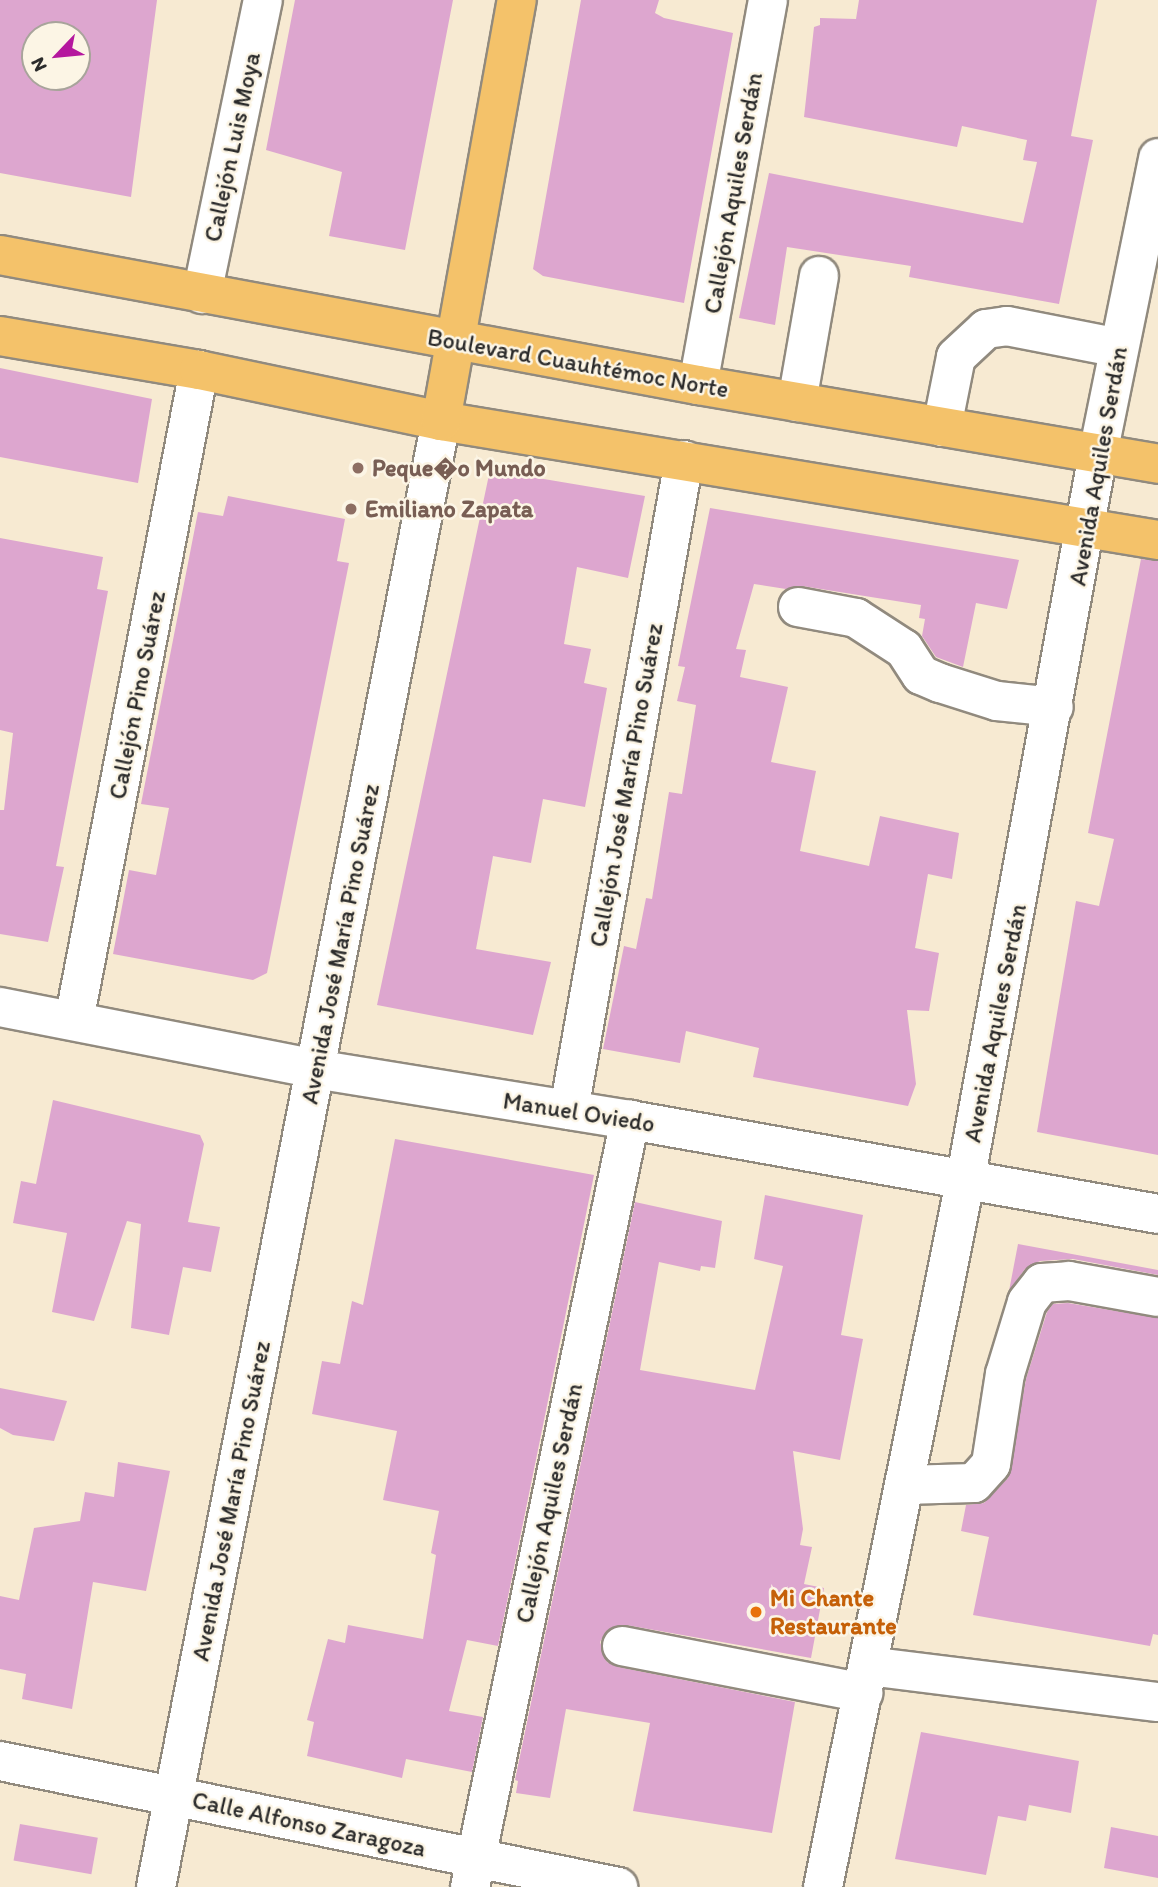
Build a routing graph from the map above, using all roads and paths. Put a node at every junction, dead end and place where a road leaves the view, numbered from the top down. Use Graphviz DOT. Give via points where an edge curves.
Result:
graph roads {
  1 [pos="262,0"];
  2 [pos="517,0"];
  3 [pos="768,0"];
  4 [pos="1158,158"];
  5 [pos="0,255"];
  6 [pos="819,276"];
  7 [pos="202,294"];
  8 [pos="0,337"];
  9 [pos="453,340"];
  10 [pos="1119,348"];
  11 [pos="199,370"];
  12 [pos="698,385"];
  13 [pos="796,402"];
  14 [pos="441,421"];
  15 [pos="942,427"];
  16 [pos="1098,454"];
  17 [pos="684,460"];
  18 [pos="1158,464"];
  19 [pos="1087,526"];
  20 [pos="1158,540"];
  21 [pos="798,607"];
  22 [pos="1054,707"];
  23 [pos="0,1007"];
  24 [pos="74,1021"];
  25 [pos="316,1069"];
  26 [pos="569,1110"];
  27 [pos="630,1120"];
  28 [pos="965,1182"];
  29 [pos="1158,1214"];
  30 [pos="1158,1297"];
  31 [pos="904,1485"];
  32 [pos="622,1646"];
  33 [pos="865,1679"];
  34 [pos="1158,1702"];
  35 [pos="0,1761"];
  36 [pos="174,1794"];
  37 [pos="472,1874"];
  38 [pos="156,1887"];
  39 [pos="618,1887"];
  40 [pos="823,1887"];
  1 -- 7 [label="street, Callejón Luis Moya"];
  2 -- 9 [label="main road, Avenida José María Pino Suárez"];
  3 -- 12 [label="street, Callejón Aquiles Serdán"];
  4 -- 10 [label="street, Avenida Aquiles Serdán"];
  5 -- 7 [label="main road, Boulevard Cuauhtémoc Norte"];
  6 -- 13 [label="street"];
  7 -- 9 [label="main road, Boulevard Cuauhtémoc Norte"];
  8 -- 11 [label="main road"];
  9 -- 12 [label="main road, Boulevard Cuauhtémoc Norte"];
  9 -- 14 [label="main road, Avenida José María Pino Suárez"];
  10 -- 15 [label="street" via="1007,326 986,329 956,357"];
  10 -- 16 [label="street, Avenida Aquiles Serdán"];
  11 -- 14 [label="main road"];
  11 -- 24 [label="street, Callejón Pino Suárez"];
  12 -- 13 [label="main road, Boulevard Cuauhtémoc Norte"];
  13 -- 15 [label="main road, Boulevard Cuauhtémoc Norte"];
  14 -- 17 [label="main road"];
  14 -- 25 [label="street, Avenida José María Pino Suárez"];
  15 -- 16 [label="main road, Boulevard Cuauhtémoc Norte"];
  16 -- 18 [label="main road, Boulevard Cuauhtémoc Norte"];
  16 -- 19 [label="street, Avenida Aquiles Serdán"];
  17 -- 19 [label="main road"];
  17 -- 26 [label="street, Callejón José María Pino Suárez"];
  19 -- 20 [label="main road"];
  19 -- 22 [label="street, Avenida Aquiles Serdán"];
  21 -- 22 [label="street" via="856,618 904,649 921,675 940,683 997,701"];
  22 -- 28 [label="street, Avenida Aquiles Serdán"];
  23 -- 24 [label="street, Manuel Oviedo"];
  24 -- 25 [label="street, Manuel Oviedo"];
  25 -- 26 [label="street, Manuel Oviedo"];
  25 -- 36 [label="street, Avenida José María Pino Suárez"];
  26 -- 27 [label="street, Manuel Oviedo"];
  27 -- 28 [label="street, Manuel Oviedo"];
  27 -- 37 [label="street, Callejón Aquiles Serdán"];
  28 -- 29 [label="street, Manuel Oviedo"];
  28 -- 31 [label="street, Avenida Aquiles Serdán"];
  30 -- 31 [label="street" via="1069,1281 1042,1283 1027,1302 1005,1374 992,1464 974,1483"];
  31 -- 33 [label="street, Avenida Aquiles Serdán"];
  32 -- 33 [label="street"];
  33 -- 34 [label="street"];
  33 -- 40 [label="street, Avenida Aquiles Serdán"];
  35 -- 36 [label="street, Calle Alfonso Zaragoza"];
  36 -- 37 [label="street, Calle Alfonso Zaragoza"];
  36 -- 38 [label="street, Avenida José María Pino Suárez"];
  37 -- 39 [label="street, Calle Alfonso Zaragoza"];
}
